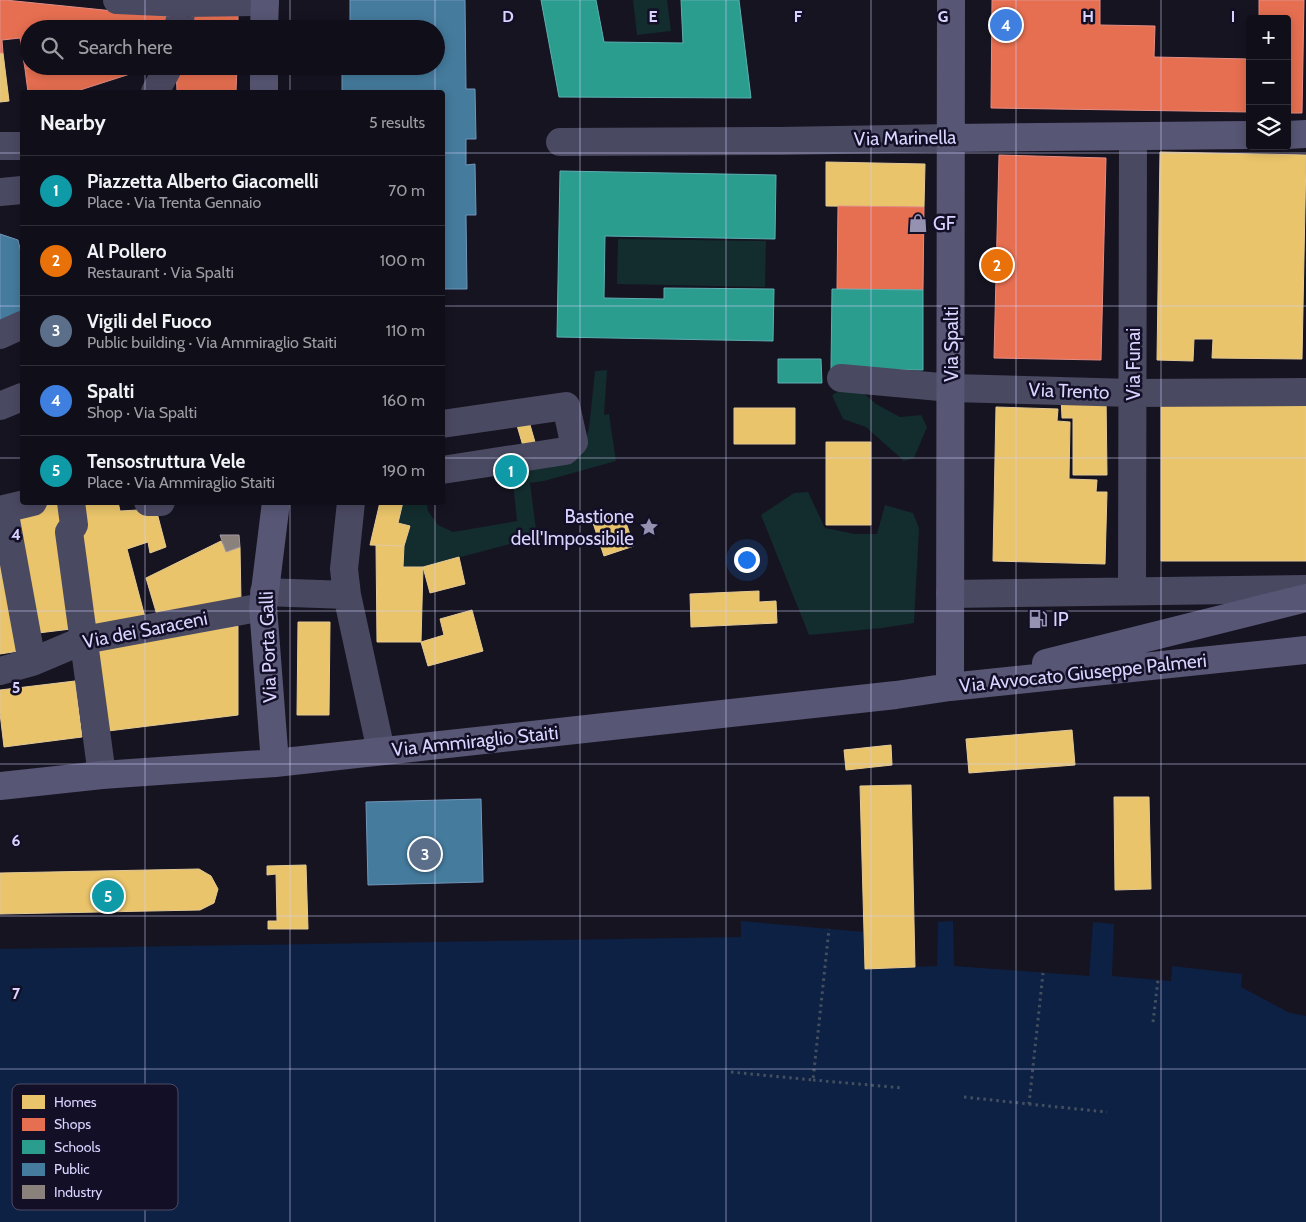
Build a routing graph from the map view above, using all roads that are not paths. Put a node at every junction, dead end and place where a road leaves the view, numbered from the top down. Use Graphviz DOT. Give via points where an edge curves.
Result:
graph roads {
  1 [pos="117,0"];
  2 [pos="952,0"];
  3 [pos="265,1"];
  4 [pos="180,16"];
  5 [pos="264,20"];
  6 [pos="164,75"];
  7 [pos="264,75"];
  8 [pos="156,90"];
  9 [pos="264,90"];
  10 [pos="1306,134"];
  11 [pos="1246,135"];
  12 [pos="1291,135"];
  13 [pos="1133,137"];
  14 [pos="951,138"];
  15 [pos="560,142"];
  16 [pos="0,146"];
  17 [pos="20,146"];
  18 [pos="20,326"];
  19 [pos="0,335"];
  20 [pos="841,378"];
  21 [pos="951,388"];
  22 [pos="1306,392"];
  23 [pos="1132,393"];
  24 [pos="20,398"];
  25 [pos="0,406"];
  26 [pos="445,424"];
  27 [pos="445,470"];
  28 [pos="20,505"];
  29 [pos="71,505"];
  30 [pos="276,505"];
  31 [pos="351,505"];
  32 [pos="2,509"];
  33 [pos="1306,589"];
  34 [pos="1132,591"];
  35 [pos="950,594"];
  36 [pos="347,595"];
  37 [pos="1306,598"];
  38 [pos="264,600"];
  39 [pos="84,640"];
  40 [pos="1306,650"];
  41 [pos="32,662"];
  42 [pos="0,670"];
  43 [pos="950,688"];
  44 [pos="381,751"];
  45 [pos="275,762"];
  46 [pos="102,775"];
  47 [pos="0,785"];
  1 -- 4 [label="street"];
  2 -- 14 [label="street, Via Spalti"];
  3 -- 4 [label="street"];
  3 -- 5 [label="street"];
  6 -- 8 [label="street"];
  7 -- 9 [label="street"];
  10 -- 12 [label="street"];
  11 -- 13 [label="street, Via Marinella"];
  13 -- 14 [label="street, Via Marinella"];
  13 -- 23 [label="street, Via Funai"];
  14 -- 15 [label="street, Via Marinella"];
  14 -- 21 [label="street, Via Spalti"];
  16 -- 17 [label="street"];
  18 -- 19 [label="street"];
  20 -- 21 [label="street, Via Trento"];
  21 -- 23 [label="street, Via Trento"];
  21 -- 35 [label="street, Via Spalti"];
  22 -- 23 [label="street, Via Trento"];
  23 -- 34 [label="street, Via Funai"];
  24 -- 25 [label="street"];
  26 -- 27 [label="street" via="566,406 574,442 565,452"];
  28 -- 32 [label="street"];
  29 -- 39 [label="street" via="74,525 69,532"];
  30 -- 38 [label="street, Via Porta Galli"];
  31 -- 36 [label="street" via="344,568"];
  32 -- 41 [label="street"];
  33 -- 34 [label="street"];
  34 -- 35 [label="street"];
  35 -- 43 [label="street, Via Spalti"];
  36 -- 38 [label="street, Via dei Saraceni"];
  36 -- 44 [label="street"];
  37 -- 43 [label="street, Via Avvocato Giuseppe Palmeri"];
  38 -- 39 [label="street, Via dei Saraceni"];
  38 -- 45 [label="street, Via Porta Galli"];
  39 -- 41 [label="street, Via dei Saraceni"];
  39 -- 46 [label="street"];
  40 -- 43 [label="street, Via Avvocato Giuseppe Palmeri"];
  41 -- 42 [label="street, Via dei Saraceni"];
  43 -- 44 [label="street, Via Ammiraglio Staiti"];
  44 -- 45 [label="street, Via Ammiraglio Staiti"];
  45 -- 46 [label="street, Via Ammiraglio Staiti"];
  46 -- 47 [label="street, Via Ammiraglio Staiti"];
}
